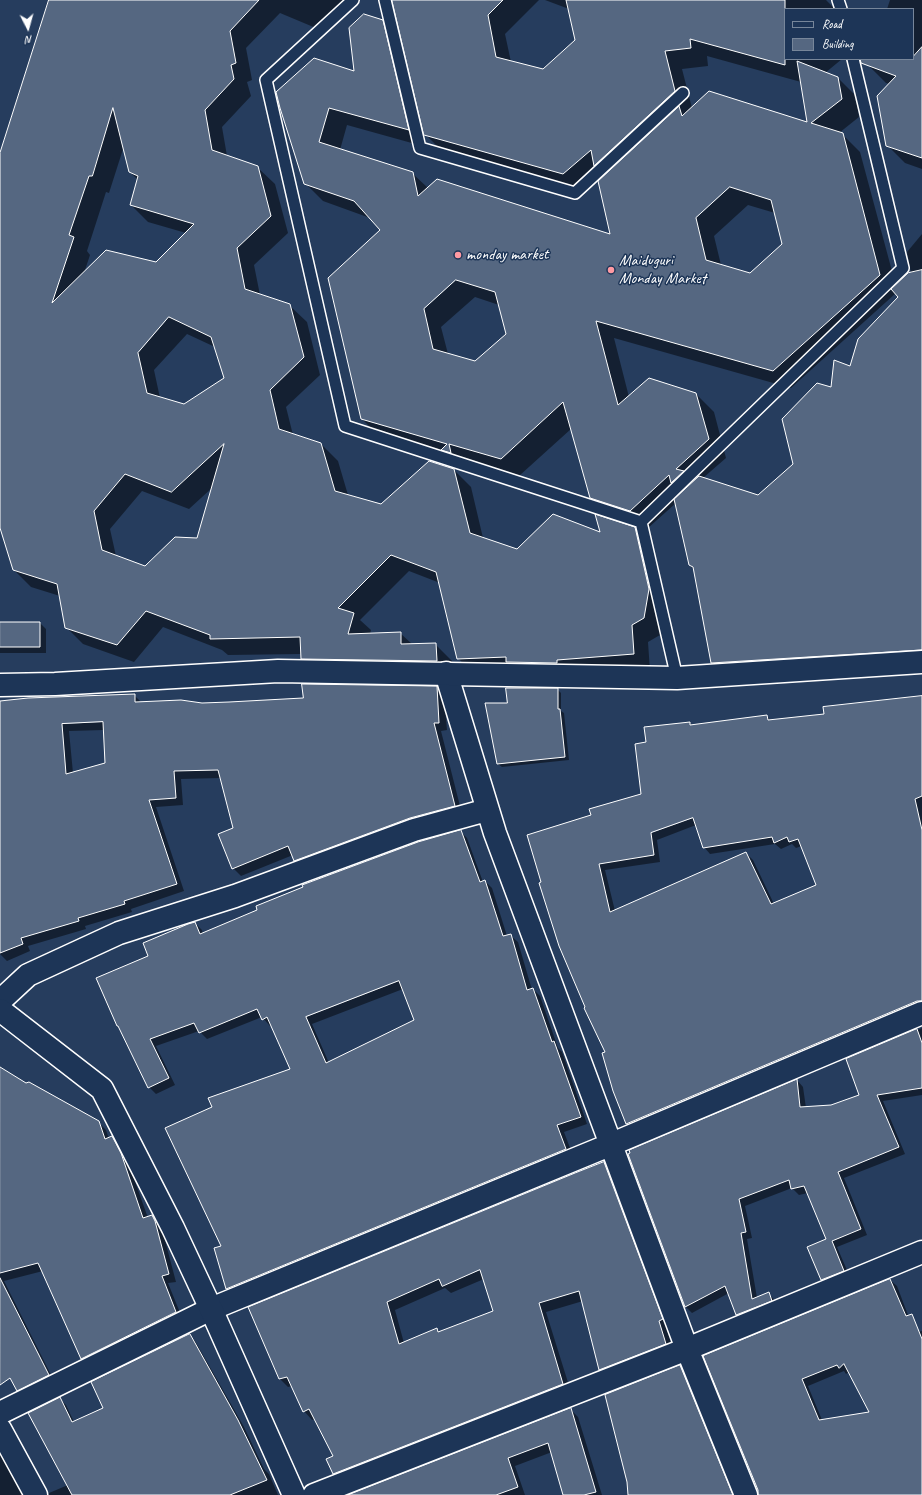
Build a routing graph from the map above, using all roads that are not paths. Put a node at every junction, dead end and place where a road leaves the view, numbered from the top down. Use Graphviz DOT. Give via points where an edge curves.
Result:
graph roads {
  1 [pos="353,0"];
  2 [pos="384,0"];
  3 [pos="853,60"];
  4 [pos="683,93"];
  5 [pos="641,522"];
  6 [pos="922,662"];
  7 [pos="446,673"];
  8 [pos="677,678"];
  9 [pos="0,685"];
  10 [pos="487,810"];
  11 [pos="0,1001"];
  12 [pos="0,1010"];
  13 [pos="922,1013"];
  14 [pos="612,1144"];
  15 [pos="922,1252"];
  16 [pos="211,1309"];
  17 [pos="687,1349"];
  18 [pos="0,1413"];
  19 [pos="0,1429"];
  20 [pos="36,1495"];
  21 [pos="294,1495"];
  22 [pos="314,1495"];
  23 [pos="746,1495"];
  1 -- 5 [label="lane" via="266,80 345,426"];
  2 -- 4 [label="lane" via="420,148 575,193"];
  3 -- 5 [label="lane" via="903,268"];
  5 -- 8 [label="lane"];
  6 -- 8 [label="street"];
  7 -- 8 [label="street"];
  7 -- 9 [label="street" via="278,670"];
  7 -- 10 [label="street"];
  10 -- 11 [label="street" via="414,830 235,896 119,933 28,975"];
  10 -- 14 [label="street"];
  12 -- 16 [label="street" via="102,1089"];
  13 -- 14 [label="street"];
  14 -- 16 [label="street"];
  14 -- 17 [label="street"];
  15 -- 17 [label="street"];
  16 -- 18 [label="street"];
  16 -- 21 [label="street"];
  17 -- 22 [label="street"];
  17 -- 23 [label="street"];
  19 -- 20 [label="street"];
}
